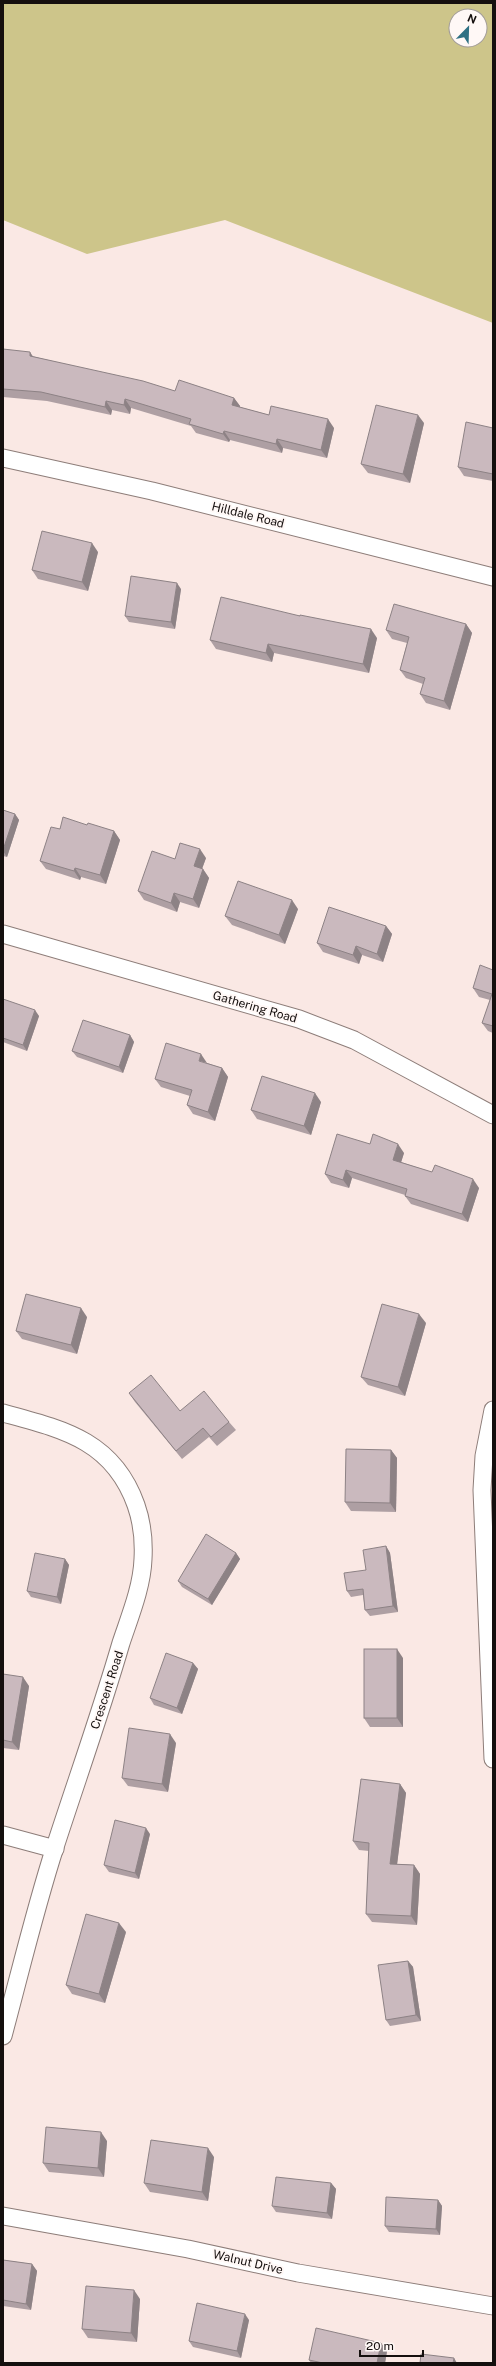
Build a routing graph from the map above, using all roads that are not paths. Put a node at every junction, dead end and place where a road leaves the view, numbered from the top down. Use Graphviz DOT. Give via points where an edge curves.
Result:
graph roads {
  1 [pos="3,458"];
  2 [pos="493,577"];
  3 [pos="3,934"];
  4 [pos="493,1115"];
  5 [pos="493,1410"];
  6 [pos="3,1413"];
  7 [pos="493,1759"];
  8 [pos="3,1835"];
  9 [pos="55,1849"];
  10 [pos="3,2036"];
  11 [pos="3,2216"];
  12 [pos="493,2306"];
  1 -- 2 [label="street, Hilldale Road" via="152,491"];
  3 -- 4 [label="street, Gathering Road" via="299,1019 354,1040"];
  5 -- 7 [label="street" via="484,1456 482,1490"];
  6 -- 9 [label="street, Crescent Road" via="68,1431 104,1455 122,1478 135,1503 143,1538 139,1584 108,1690"];
  8 -- 9 [label="street"];
  9 -- 10 [label="street, Crescent Road"];
  11 -- 12 [label="street, Walnut Drive" via="188,2249 298,2273"];
}
